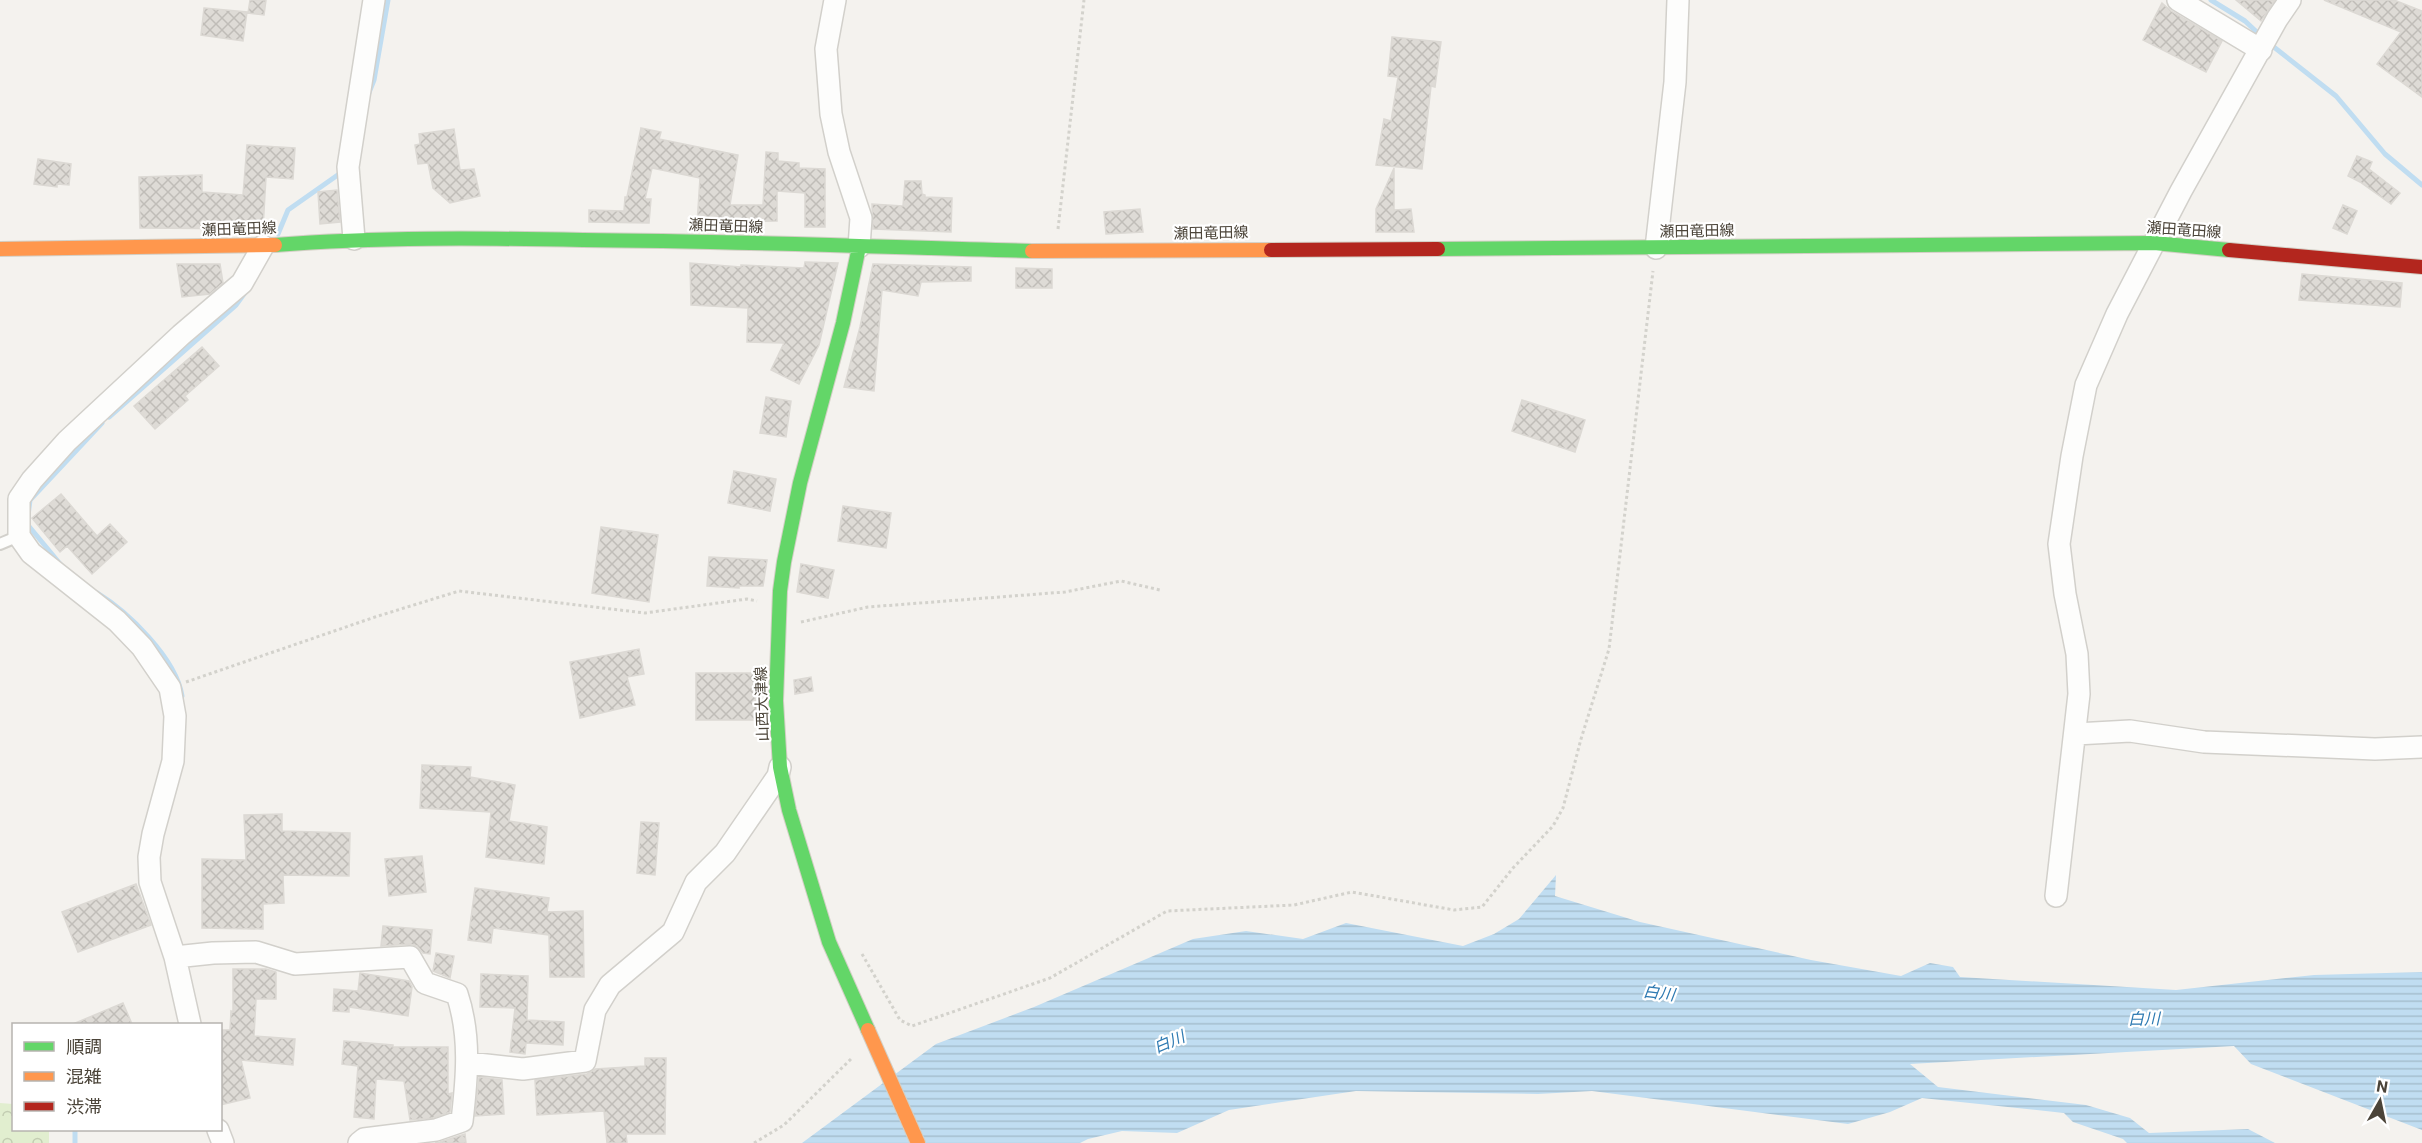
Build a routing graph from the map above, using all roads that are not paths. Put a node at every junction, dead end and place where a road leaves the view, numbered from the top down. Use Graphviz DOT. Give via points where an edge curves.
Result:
graph roads {
  1 [pos="374,0"];
  2 [pos="835,0"];
  3 [pos="1678,0"];
  4 [pos="2178,0"];
  5 [pos="2290,0"];
  6 [pos="2265,41"];
  7 [pos="354,239"];
  8 [pos="2154,243"];
  9 [pos="263,246"];
  10 [pos="859,247"];
  11 [pos="1656,248"];
  12 [pos="0,249"];
  13 [pos="2422,267"];
  14 [pos="9,540"];
  15 [pos="2076,734"];
  16 [pos="2422,747"];
  17 [pos="780,767"];
  18 [pos="2056,896"];
  19 [pos="175,957"];
  20 [pos="190,1023"];
  21 [pos="468,1063"];
  22 [pos="359,1143"];
  23 [pos="918,1143"];
  1 -- 7 [label="street" via="348,167"];
  2 -- 10 [label="street" via="826,49 831,114 839,153 861,219"];
  3 -- 11 [label="street" via="1675,82"];
  4 -- 6 [label="street"];
  5 -- 6 [label="street"];
  6 -- 8 [label="street"];
  7 -- 9 [label="main road, 瀬田竜田線"];
  7 -- 10 [label="main road, 瀬田竜田線" via="578,238"];
  8 -- 11 [label="main road, 瀬田竜田線"];
  8 -- 13 [label="main road, 瀬田竜田線"];
  8 -- 15 [label="street" via="2086,385 2072,456 2060,544 2077,654"];
  9 -- 12 [label="main road, 瀬田竜田線"];
  9 -- 14 [label="street" via="243,283 66,441 32,480 19,500"];
  10 -- 11 [label="main road, 瀬田竜田線" via="1056,252"];
  10 -- 17 [label="main road, 山西大津線" via="784,562 776,702"];
  14 -- 19 [label="street" via="117,621 142,647 170,688 175,716 172,761 150,857 150,882"];
  15 -- 16 [label="street" via="2130,731 2204,741 2375,749"];
  15 -- 18 [label="street"];
  17 -- 21 [label="street" via="778,776 724,853 696,882 673,932 610,986 595,1010 585,1061 524,1069"];
  17 -- 23 [label="main road, 山西大津線" via="829,942"];
  19 -- 20 [label="street"];
  19 -- 21 [label="street" via="256,952 296,964 410,957 425,984 457,993 464,1014"];
  21 -- 22 [label="street" via="462,1121 436,1130 364,1139"];
}
